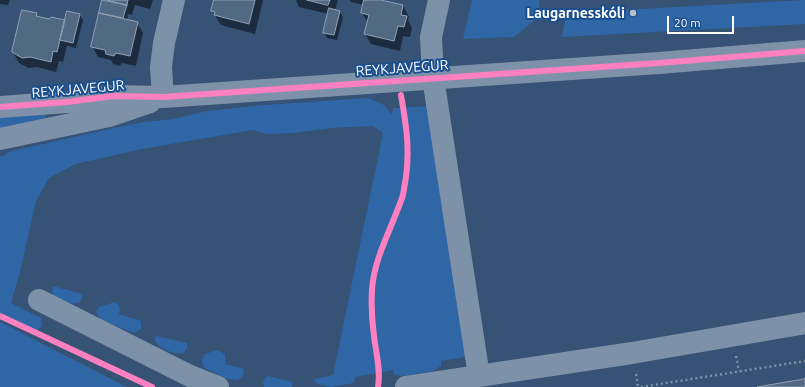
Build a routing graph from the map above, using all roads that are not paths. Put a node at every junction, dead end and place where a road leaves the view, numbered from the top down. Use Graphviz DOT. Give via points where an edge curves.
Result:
graph roads {
  1 [pos="174,0"];
  2 [pos="439,0"];
  3 [pos="805,51"];
  4 [pos="433,78"];
  5 [pos="163,97"];
  6 [pos="0,107"];
  7 [pos="0,140"];
  8 [pos="39,300"];
  9 [pos="805,324"];
  10 [pos="479,376"];
  11 [pos="218,387"];
  12 [pos="406,387"];
  1 -- 5 [label="street" via="164,43"];
  2 -- 4 [label="street" via="431,37"];
  3 -- 4 [label="street, REYKJAVEGUR"];
  4 -- 5 [label="street, REYKJAVEGUR"];
  4 -- 10 [label="street"];
  5 -- 6 [label="street, REYKJAVEGUR" via="113,96"];
  5 -- 7 [label="street, REYKJAVEGUR" via="109,116"];
  8 -- 11 [label="street" via="190,376"];
  9 -- 10 [label="street"];
  10 -- 12 [label="street"];
}
